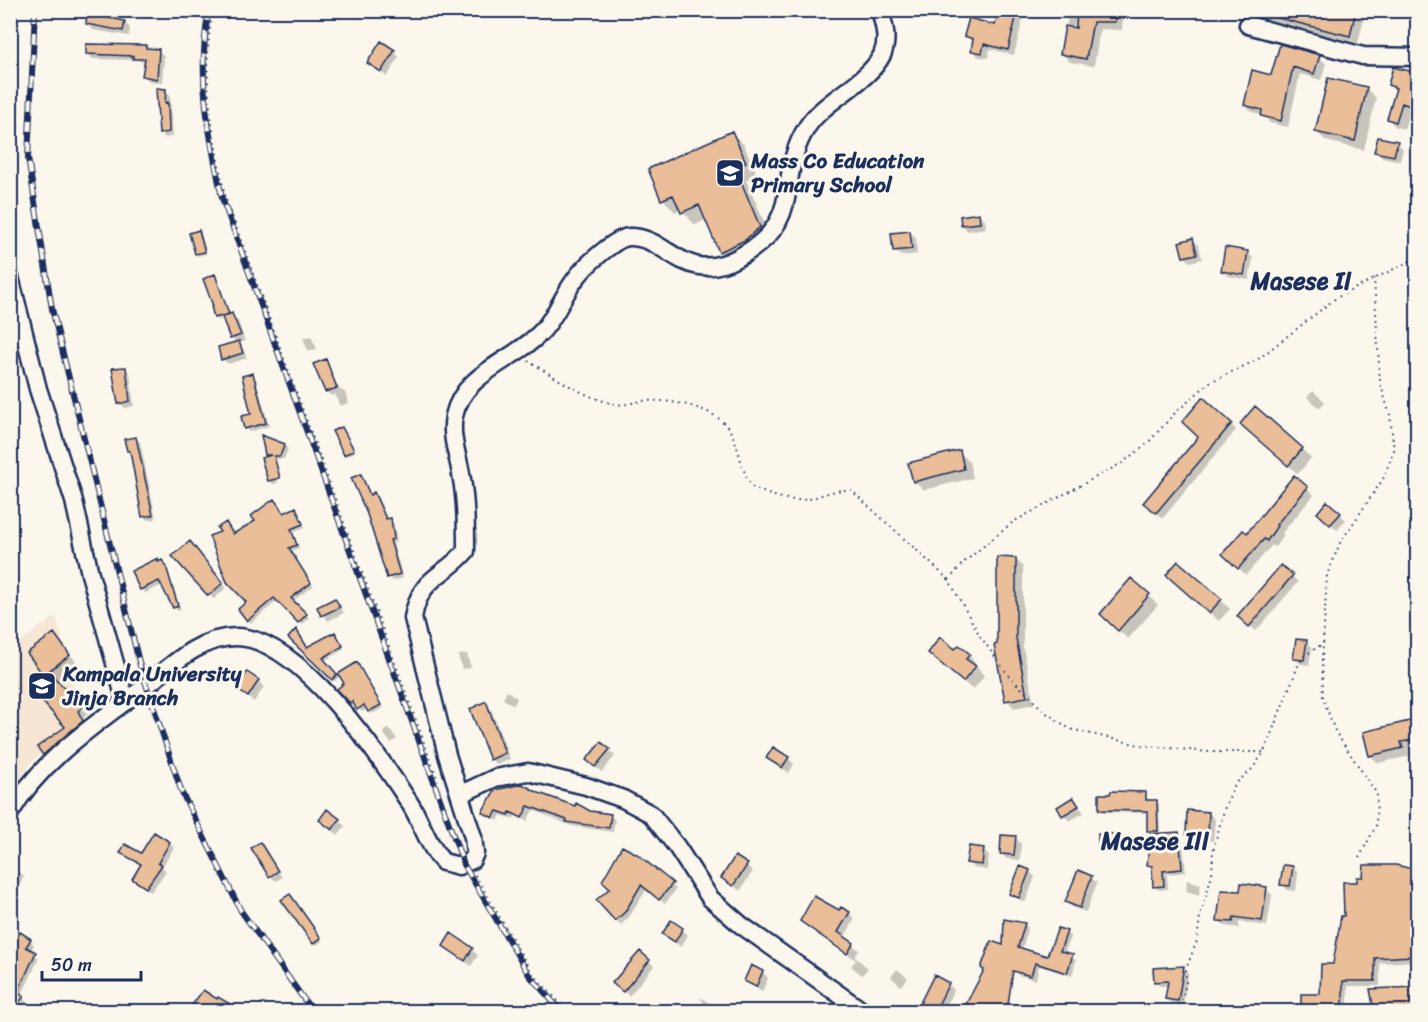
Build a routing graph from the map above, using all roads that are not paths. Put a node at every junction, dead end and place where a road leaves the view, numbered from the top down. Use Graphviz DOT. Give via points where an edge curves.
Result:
graph roads {
  1 [pos="880,10"];
  2 [pos="1248,26"];
  3 [pos="1418,57"];
  4 [pos="10,277"];
  5 [pos="125,699"];
  6 [pos="461,794"];
  7 [pos="10,813"];
  8 [pos="864,1011"];
  1 -- 6 [label="street" via="886,38 882,55 808,125 797,148 785,208 769,236 738,259 712,266 693,266 675,259 648,241 630,237 615,240 577,276 543,331 465,390 454,415 453,437 461,475 466,551 428,583 416,602 413,618 447,755"];
  2 -- 3 [label="street" via="1363,56"];
  4 -- 5 [label="street"];
  5 -- 6 [label="street" via="187,653 209,642 236,637 262,642 284,653 339,708 411,804 439,857 449,865 459,866 474,857 475,849"];
  5 -- 7 [label="street" via="50,764"];
  6 -- 8 [label="street" via="495,778 528,772 586,786 651,814 710,898 741,925"];
}
